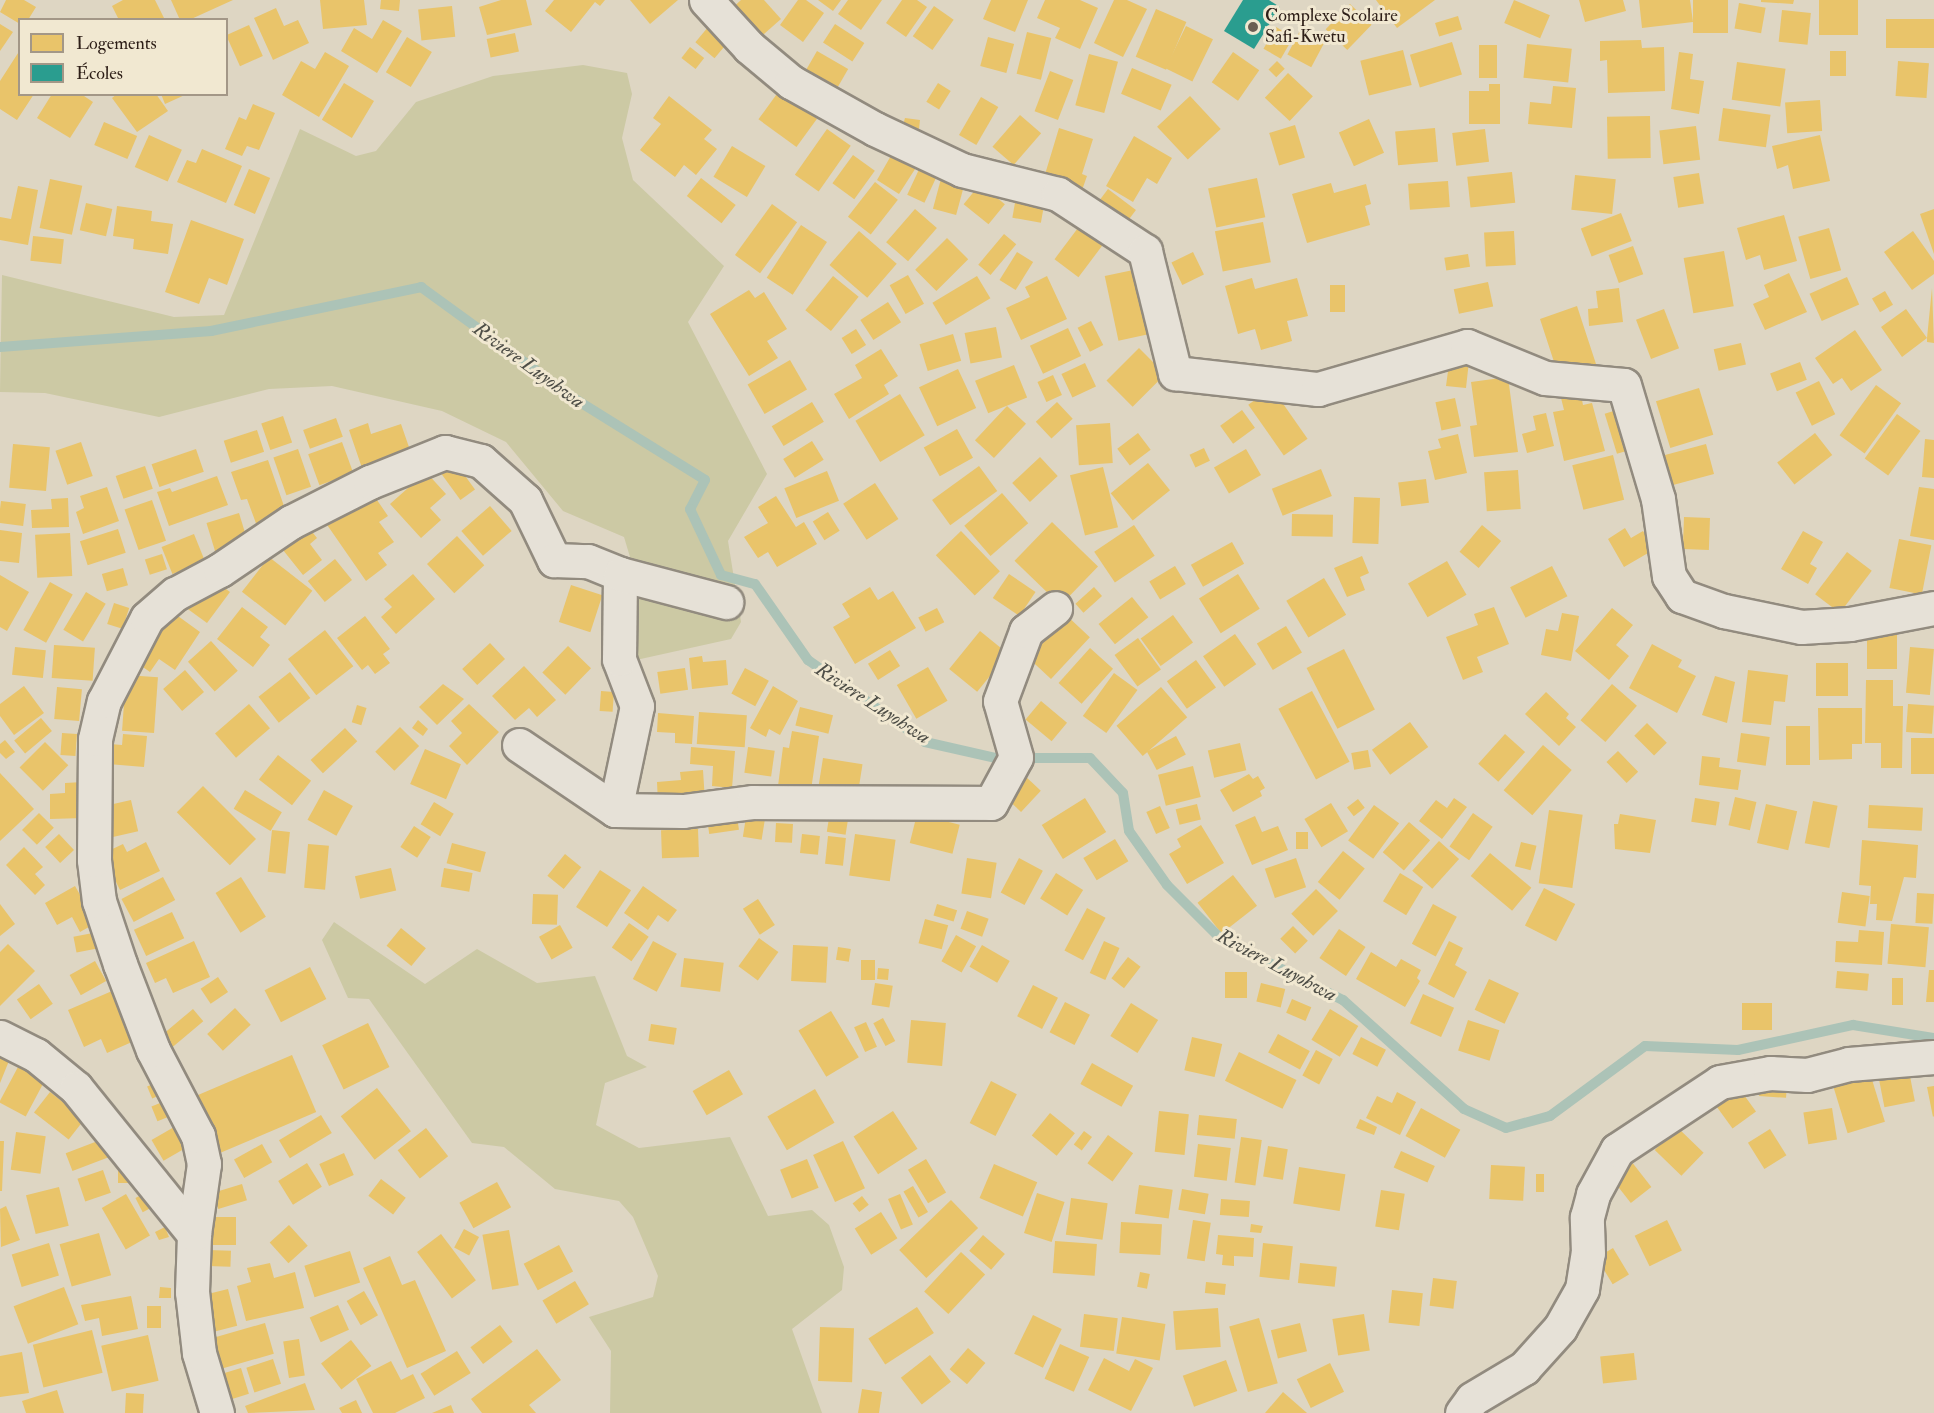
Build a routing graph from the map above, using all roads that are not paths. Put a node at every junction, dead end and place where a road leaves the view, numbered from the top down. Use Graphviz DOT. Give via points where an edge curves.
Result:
graph roads {
  1 [pos="706,0"];
  2 [pos="620,574"];
  3 [pos="726,602"];
  4 [pos="1055,608"];
  5 [pos="1934,608"];
  6 [pos="519,745"];
  7 [pos="615,810"];
  8 [pos="0,1037"];
  9 [pos="1934,1057"];
  10 [pos="194,1234"];
  11 [pos="217,1413"];
  12 [pos="1462,1413"];
  1 -- 5 [label="street" via="749,47 791,82 865,124 962,170 1058,194 1145,251 1175,373 1318,389 1467,346 1545,378 1624,385 1658,499 1669,576 1682,596 1724,611 1801,627 1851,624"];
  2 -- 3 [label="street"];
  2 -- 7 [label="street" via="619,659 637,706"];
  2 -- 10 [label="street" via="588,561 554,560 525,500 481,461 445,452 370,482 291,522 220,570 176,594 147,618 104,701 95,739 94,860 99,901 120,964 153,1050 198,1136 204,1164 203,1189"];
  4 -- 7 [label="street" via="1026,631 1000,701 1016,758 991,803 753,802 683,811"];
  6 -- 7 [label="street"];
  8 -- 10 [label="street" via="36,1055 76,1088"];
  9 -- 12 [label="street" via="1849,1064 1807,1075 1770,1073 1720,1082 1617,1150 1593,1194 1587,1217 1588,1253 1582,1289 1560,1328 1524,1368 1472,1399"];
  10 -- 11 [label="street" via="192,1292 199,1353"];
}
